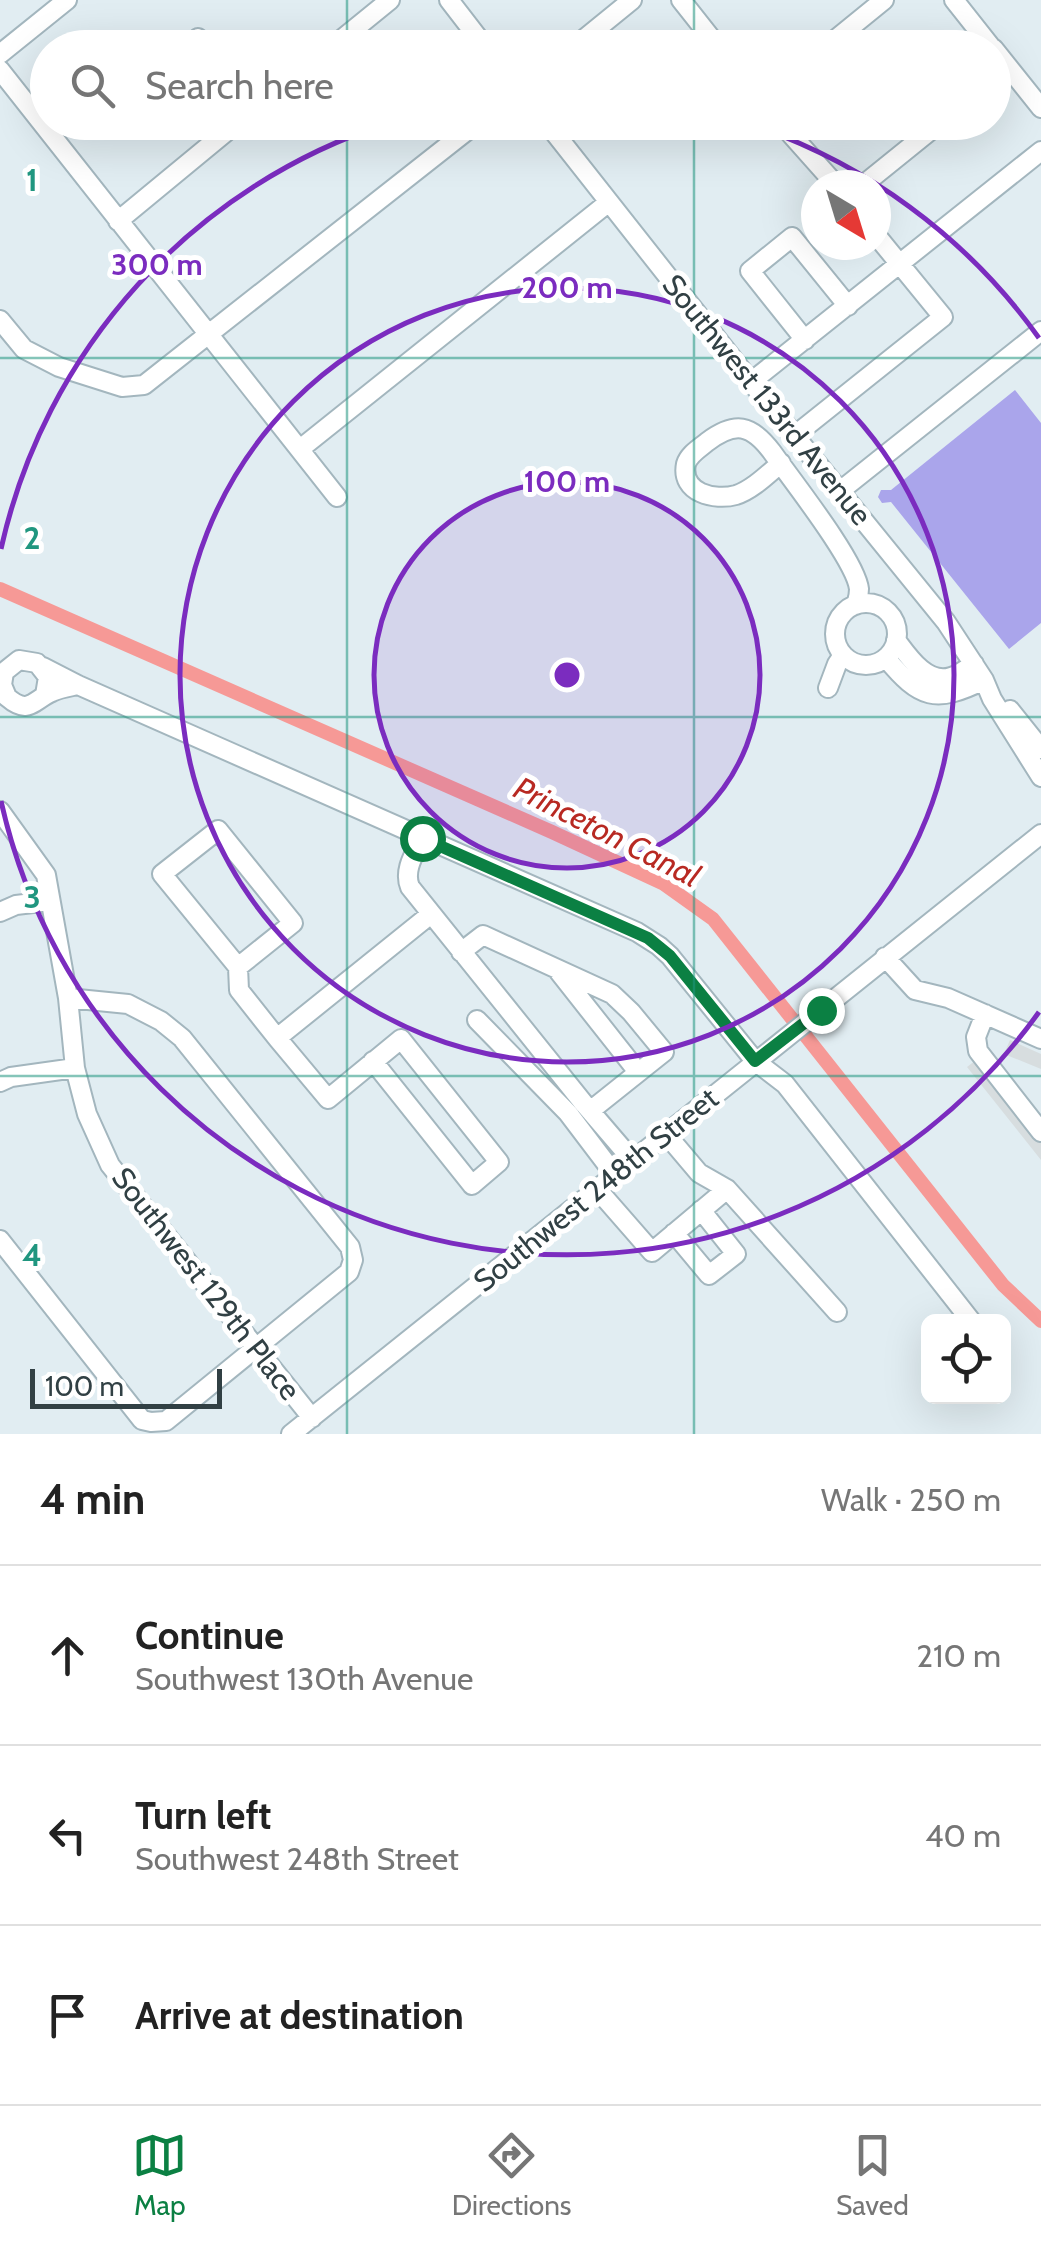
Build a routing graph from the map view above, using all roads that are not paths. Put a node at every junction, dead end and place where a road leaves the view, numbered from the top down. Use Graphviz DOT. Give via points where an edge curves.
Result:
graph roads {
  1 [pos="67,0"];
  2 [pos="390,0"];
  3 [pos="449,0"];
  4 [pos="632,0"];
  5 [pos="681,0"];
  6 [pos="884,0"];
  7 [pos="954,0"];
  8 [pos="353,30"];
  9 [pos="472,30"];
  10 [pos="595,30"];
  11 [pos="704,30"];
  12 [pos="847,30"];
  13 [pos="978,30"];
  14 [pos="0,54"];
  15 [pos="0,70"];
  16 [pos="1011,70"];
  17 [pos="30,108"];
  18 [pos="1041,108"];
  19 [pos="55,140"];
  20 [pos="216,140"];
  21 [pos="455,140"];
  22 [pos="560,140"];
  23 [pos="796,140"];
  24 [pos="919,140"];
  25 [pos="1041,150"];
  26 [pos="822,170"];
  27 [pos="882,170"];
  28 [pos="609,202"];
  29 [pos="118,221"];
  30 [pos="891,254"];
  31 [pos="899,264"];
  32 [pos="848,306"];
  33 [pos="0,320"];
  34 [pos="1041,332"];
  35 [pos="208,333"];
  36 [pos="805,340"];
  37 [pos="751,382"];
  38 [pos="794,436"];
  39 [pos="300,449"];
  40 [pos="780,464"];
  41 [pos="840,491"];
  42 [pos="337,496"];
  43 [pos="852,568"];
  44 [pos="856,604"];
  45 [pos="882,607"];
  46 [pos="896,640"];
  47 [pos="844,655"];
  48 [pos="886,658"];
  49 [pos="42,667"];
  50 [pos="979,672"];
  51 [pos="78,685"];
  52 [pos="828,688"];
  53 [pos="46,694"];
  54 [pos="1041,748"];
  55 [pos="1041,777"];
  56 [pos="0,811"];
  57 [pos="1041,834"];
  58 [pos="422,838"];
  59 [pos="50,901"];
  60 [pos="0,912"];
  61 [pos="431,914"];
  62 [pos="461,952"];
  63 [pos="885,957"];
  64 [pos="238,967"];
  65 [pos="555,967"];
  66 [pos="68,998"];
  67 [pos="985,1014"];
  68 [pos="477,1020"];
  69 [pos="278,1038"];
  70 [pos="1041,1039"];
  71 [pos="374,1061"];
  72 [pos="755,1061"];
  73 [pos="74,1068"];
  74 [pos="638,1072"];
  75 [pos="0,1082"];
  76 [pos="590,1110"];
  77 [pos="1041,1132"];
  78 [pos="666,1134"];
  79 [pos="633,1160"];
  80 [pos="615,1175"];
  81 [pos="727,1189"];
  82 [pos="597,1190"];
  83 [pos="701,1210"];
  84 [pos="674,1233"];
  85 [pos="0,1240"];
  86 [pos="837,1312"];
  87 [pos="966,1314"];
  88 [pos="255,1348"];
  89 [pos="312,1418"];
  90 [pos="291,1434"];
  1 -- 14 [label="street"];
  2 -- 8 [label="street"];
  3 -- 9 [label="street"];
  4 -- 10 [label="street"];
  5 -- 11 [label="street"];
  6 -- 12 [label="street"];
  7 -- 13 [label="street"];
  15 -- 17 [label="street"];
  16 -- 18 [label="street"];
  19 -- 29 [label="street"];
  20 -- 29 [label="street"];
  21 -- 35 [label="street"];
  22 -- 28 [label="street, Southwest 133rd Avenue"];
  23 -- 26 [label="street"];
  24 -- 27 [label="street"];
  25 -- 31 [label="street"];
  28 -- 37 [label="street, Southwest 133rd Avenue"];
  28 -- 39 [label="street"];
  29 -- 35 [label="street"];
  30 -- 31 [label="street"];
  31 -- 32 [label="street"];
  31 -- 38 [label="street" via="943,318"];
  32 -- 36 [label="street"];
  32 -- 36 [label="street" via="792,237 750,271"];
  33 -- 35 [label="street" via="24,349 122,387 144,385"];
  34 -- 41 [label="street"];
  35 -- 39 [label="street"];
  36 -- 37 [label="street"];
  37 -- 38 [label="street, Southwest 133rd Avenue"];
  38 -- 41 [label="street, Southwest 133rd Avenue"];
  39 -- 42 [label="street"];
  40 -- 40 [label="street" via="753,433 729,428 692,455 686,474 699,492 734,496"];
  40 -- 43 [label="street"];
  41 -- 50 [label="street, Southwest 133rd Avenue"];
  43 -- 44 [label="street"];
  43 -- 45 [label="street"];
  44 -- 45 [label="street"];
  44 -- 47 [label="street" via="837,622"];
  45 -- 46 [label="street" via="894,620"];
  46 -- 48 [label="street"];
  46 -- 50 [label="street" via="933,676"];
  47 -- 48 [label="street" via="867,665"];
  47 -- 52 [label="street"];
  48 -- 50 [label="street" via="918,690 933,694 948,695"];
  49 -- 51 [label="street"];
  49 -- 53 [label="street"];
  49 -- 53 [label="street" via="19,660 8,667 2,685 17,704 36,703"];
  50 -- 54 [label="street, Southwest 133rd Avenue"];
  50 -- 55 [label="street, Southwest 133rd Avenue"];
  51 -- 53 [label="street"];
  51 -- 58 [label="street"];
  56 -- 59 [label="street, Southwest 129th Place" via="46,875"];
  57 -- 63 [label="street, Southwest 248th Street"];
  58 -- 61 [label="street" via="407,880"];
  58 -- 72 [label="street" via="648,938"];
  59 -- 60 [label="street"];
  59 -- 66 [label="street, Southwest 129th Place"];
  61 -- 62 [label="street"];
  61 -- 69 [label="street"];
  62 -- 65 [label="street" via="483,935"];
  62 -- 76 [label="street"];
  63 -- 67 [label="street" via="915,990"];
  63 -- 72 [label="street, Southwest 248th Street"];
  64 -- 64 [label="street" via="162,874 218,830 292,923"];
  64 -- 69 [label="street" via="239,990"];
  65 -- 74 [label="street"];
  65 -- 74 [label="street" via="612,994 664,1052"];
  66 -- 73 [label="street, Southwest 129th Place"];
  66 -- 88 [label="street" via="128,1004 182,1038 350,1248 349,1272"];
  67 -- 70 [label="street"];
  67 -- 77 [label="street" via="978,1051"];
  68 -- 80 [label="street" via="568,1113"];
  69 -- 71 [label="street" via="328,1099"];
  71 -- 71 [label="street" via="401,1039 500,1162 472,1185"];
  72 -- 78 [label="street, Southwest 248th Street"];
  72 -- 87 [label="street" via="785,1084"];
  73 -- 75 [label="street"];
  73 -- 88 [label="street, Southwest 129th Place" via="110,1165"];
  74 -- 76 [label="street"];
  76 -- 79 [label="street"];
  78 -- 79 [label="street, Southwest 248th Street"];
  78 -- 81 [label="street" via="698,1174"];
  79 -- 80 [label="street, Southwest 248th Street"];
  80 -- 82 [label="street, Southwest 248th Street"];
  81 -- 83 [label="street"];
  81 -- 86 [label="street"];
  82 -- 84 [label="street" via="652,1252"];
  82 -- 89 [label="street, Southwest 248th Street"];
  83 -- 84 [label="street"];
  83 -- 84 [label="street" via="736,1254 709,1275"];
  85 -- 88 [label="street" via="142,1420 166,1421"];
  88 -- 89 [label="street, Southwest 129th Place"];
  89 -- 90 [label="street, Southwest 248th Street"];
}
